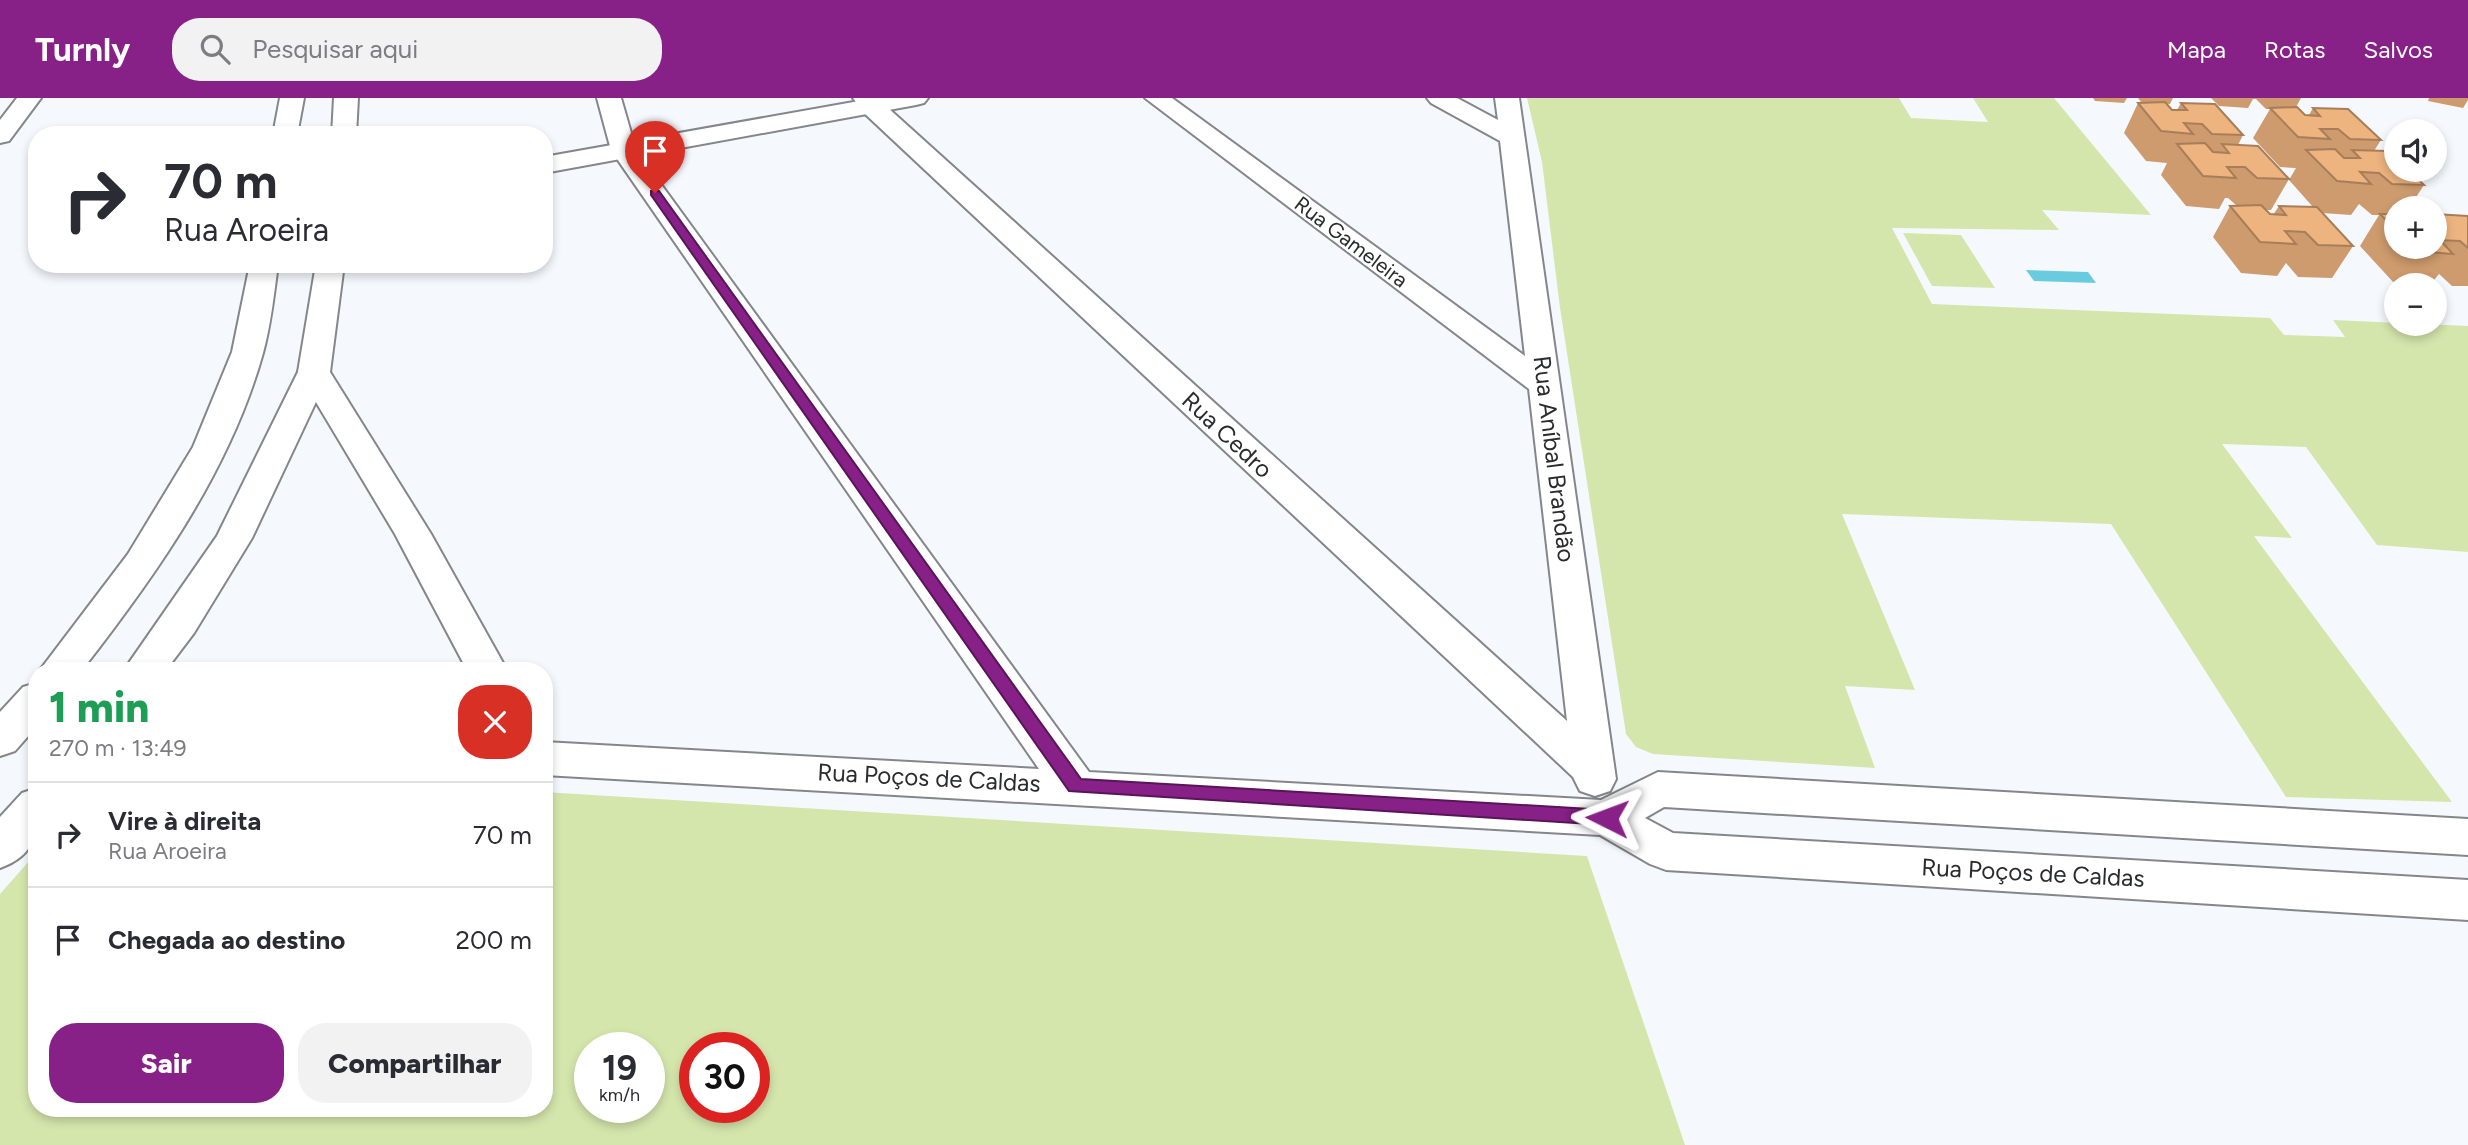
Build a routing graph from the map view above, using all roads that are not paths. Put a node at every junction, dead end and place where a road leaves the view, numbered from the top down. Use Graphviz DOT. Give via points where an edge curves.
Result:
graph roads {
  1 [pos="29,98"];
  2 [pos="292,98"];
  3 [pos="346,98"];
  4 [pos="609,98"];
  5 [pos="916,98"];
  6 [pos="1157,98"];
  7 [pos="1439,98"];
  8 [pos="1507,98"];
  9 [pos="868,102"];
  10 [pos="287,126"];
  11 [pos="344,126"];
  12 [pos="0,136"];
  13 [pos="1514,139"];
  14 [pos="624,150"];
  15 [pos="553,162"];
  16 [pos="263,273"];
  17 [pos="329,273"];
  18 [pos="314,372"];
  19 [pos="1545,386"];
  20 [pos="67,662"];
  21 [pos="150,662"];
  22 [pos="483,662"];
  23 [pos="553,758"];
  24 [pos="1592,769"];
  25 [pos="1076,786"];
  26 [pos="28,816"];
  27 [pos="1607,818"];
  28 [pos="2468,837"];
  29 [pos="0,849"];
  30 [pos="2468,900"];
  1 -- 12 [label="street"];
  2 -- 10 [label="street"];
  3 -- 11 [label="street"];
  4 -- 14 [label="street"];
  5 -- 9 [label="street"];
  6 -- 19 [label="street, Rua Gameleira"];
  7 -- 13 [label="street"];
  8 -- 13 [label="street, Rua Aníbal Brandão"];
  9 -- 14 [label="street"];
  9 -- 24 [label="street, Rua Cedro"];
  13 -- 19 [label="street, Rua Aníbal Brandão"];
  14 -- 15 [label="street"];
  14 -- 25 [label="street"];
  16 -- 20 [label="street" via="245,362 211,442 160,535"];
  17 -- 18 [label="street"];
  18 -- 21 [label="street" via="234,538"];
  18 -- 22 [label="street" via="414,534"];
  19 -- 24 [label="street, Rua Aníbal Brandão"];
  23 -- 25 [label="street, Rua Poços de Caldas"];
  24 -- 27 [label="street, Rua Aníbal Brandão"];
  25 -- 27 [label="street, Rua Poços de Caldas"];
  26 -- 29 [label="street"];
  27 -- 28 [label="street" via="1658,789"];
  27 -- 30 [label="street, Rua Poços de Caldas" via="1666,851"];
}
